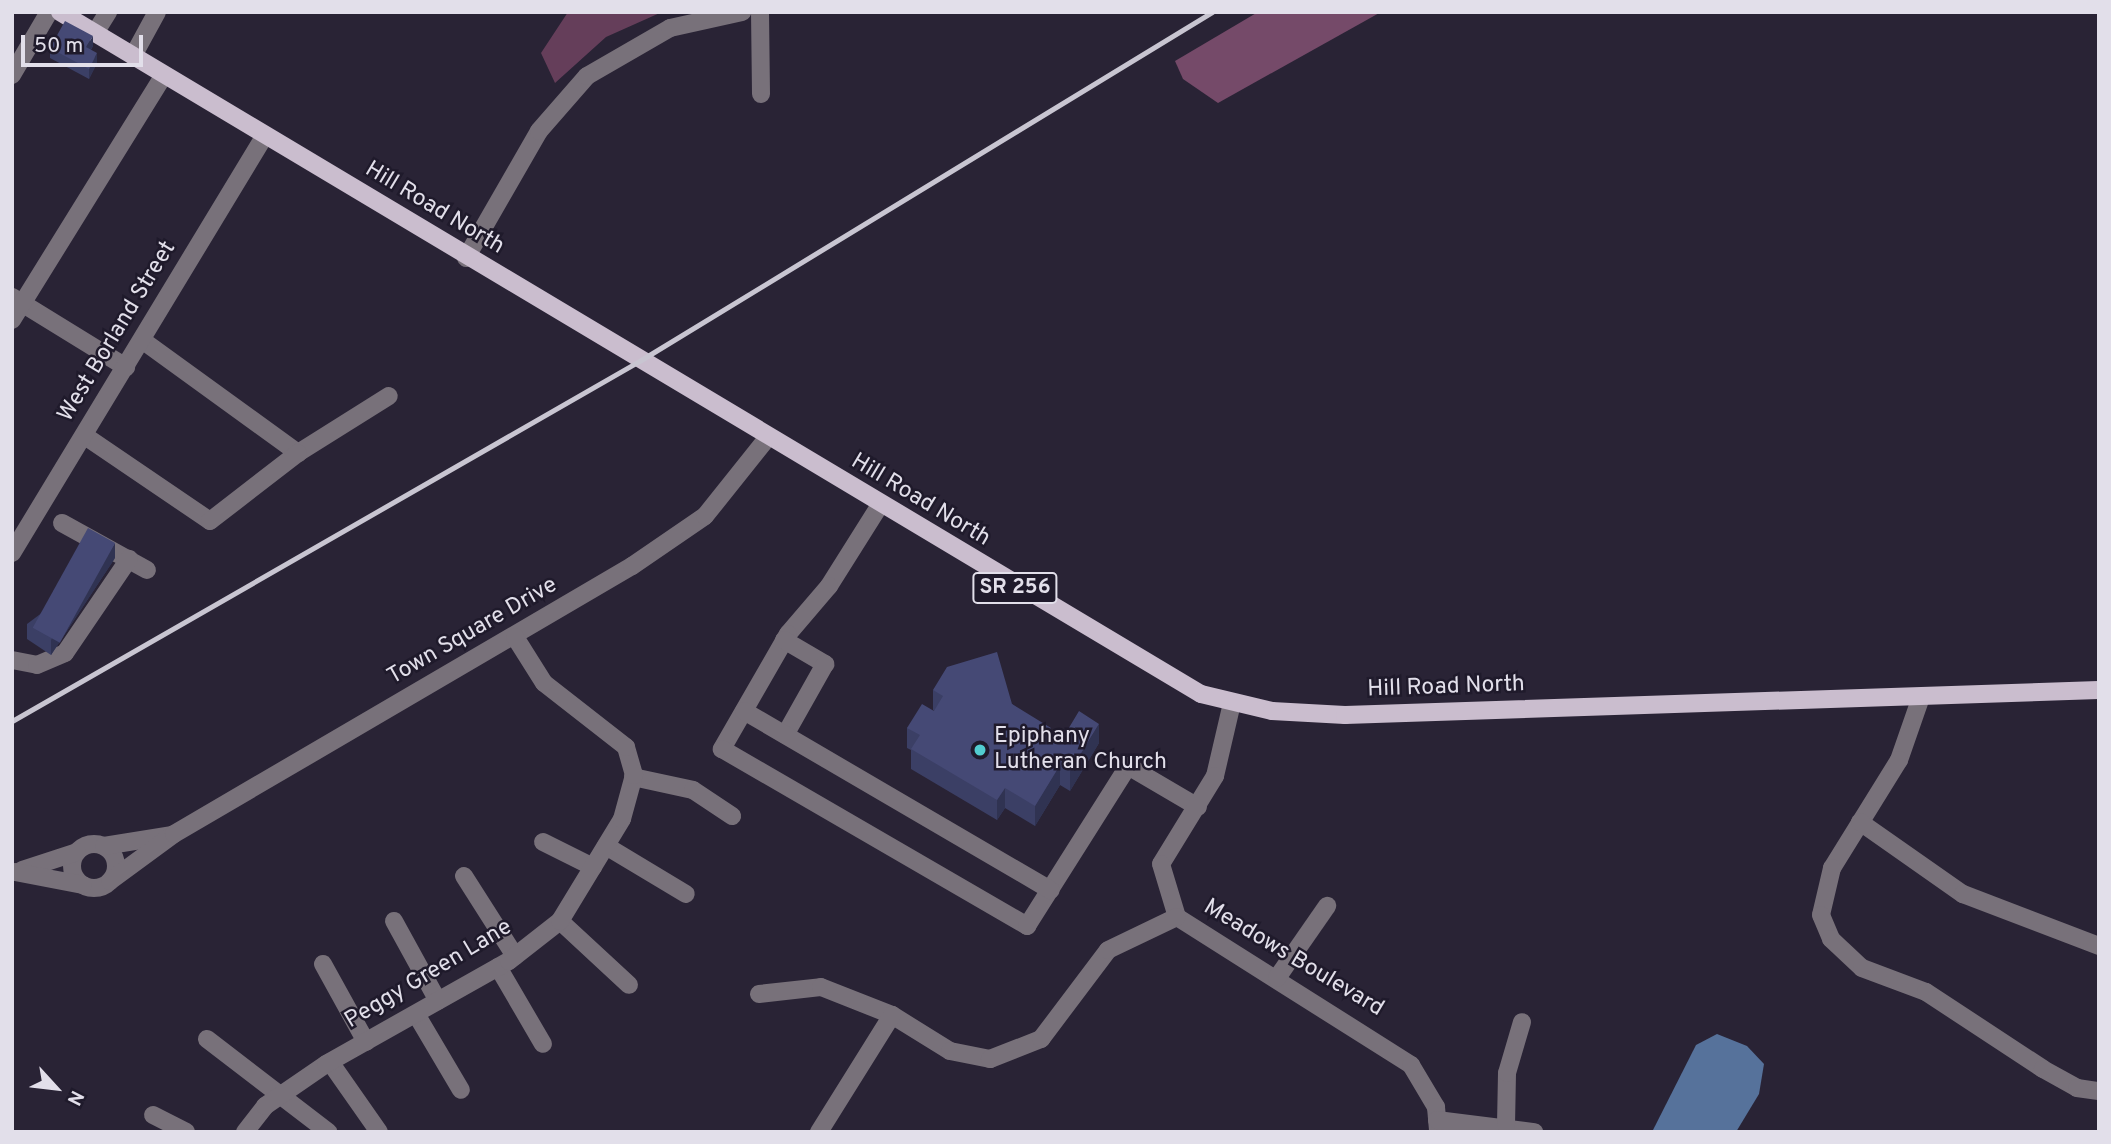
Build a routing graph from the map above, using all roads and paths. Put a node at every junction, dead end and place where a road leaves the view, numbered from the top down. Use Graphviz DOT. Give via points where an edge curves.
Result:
graph roads {
  1 [pos="49,12"];
  2 [pos="60,12"];
  3 [pos="108,12"];
  4 [pos="157,12"];
  5 [pos="742,12"];
  6 [pos="760,12"];
  7 [pos="95,33"];
  8 [pos="133,56"];
  9 [pos="12,75"];
  10 [pos="164,75"];
  11 [pos="761,94"];
  12 [pos="265,136"];
  13 [pos="466,258"];
  14 [pos="17,300"];
  15 [pos="12,320"];
  16 [pos="142,340"];
  17 [pos="126,367"];
  18 [pos="389,396"];
  19 [pos="85,436"];
  20 [pos="768,437"];
  21 [pos="298,453"];
  22 [pos="880,505"];
  23 [pos="62,523"];
  24 [pos="12,553"];
  25 [pos="129,559"];
  26 [pos="147,570"];
  27 [pos="515,637"];
  28 [pos="784,640"];
  29 [pos="12,660"];
  30 [pos="2099,690"];
  31 [pos="1920,697"];
  32 [pos="1232,704"];
  33 [pos="744,711"];
  34 [pos="785,735"];
  35 [pos="634,777"];
  36 [pos="1198,807"];
  37 [pos="732,816"];
  38 [pos="1860,822"];
  39 [pos="174,834"];
  40 [pos="543,842"];
  41 [pos="104,846"];
  42 [pos="606,846"];
  43 [pos="77,852"];
  44 [pos="593,867"];
  45 [pos="14,872"];
  46 [pos="464,876"];
  47 [pos="110,881"];
  48 [pos="83,886"];
  49 [pos="1050,890"];
  50 [pos="686,894"];
  51 [pos="1327,906"];
  52 [pos="1177,917"];
  53 [pos="394,921"];
  54 [pos="560,921"];
  55 [pos="2099,946"];
  56 [pos="515,956"];
  57 [pos="323,964"];
  58 [pos="498,967"];
  59 [pos="1278,978"];
  60 [pos="629,985"];
  61 [pos="759,994"];
  62 [pos="438,1001"];
  63 [pos="416,1014"];
  64 [pos="892,1015"];
  65 [pos="1522,1022"];
  66 [pos="207,1039"];
  67 [pos="366,1042"];
  68 [pos="543,1044"];
  69 [pos="330,1062"];
  70 [pos="461,1090"];
  71 [pos="2099,1091"];
  72 [pos="279,1095"];
  73 [pos="153,1115"];
  74 [pos="1506,1125"];
  75 [pos="1437,1126"];
  76 [pos="186,1132"];
  77 [pos="245,1132"];
  78 [pos="328,1132"];
  79 [pos="379,1132"];
  80 [pos="819,1132"];
  81 [pos="1534,1132"];
  1 -- 9 [label="street"];
  2 -- 7 [label="main road, Hill Road North / SR 256"];
  3 -- 7 [label="street"];
  4 -- 8 [label="street"];
  5 -- 13 [label="street" via="670,27 587,76 539,131"];
  6 -- 11 [label="street"];
  7 -- 8 [label="main road, Hill Road North / SR 256"];
  8 -- 10 [label="main road, Hill Road North / SR 256"];
  10 -- 12 [label="main road, Hill Road North / SR 256"];
  10 -- 14 [label="street"];
  12 -- 13 [label="main road, Hill Road North / SR 256"];
  12 -- 16 [label="street, West Borland Street"];
  13 -- 20 [label="main road, Hill Road North / SR 256"];
  14 -- 15 [label="street"];
  14 -- 17 [label="street"];
  16 -- 17 [label="street, West Borland Street"];
  16 -- 21 [label="street"];
  17 -- 19 [label="street, West Borland Street"];
  18 -- 21 [label="street"];
  19 -- 21 [label="street" via="210,521"];
  19 -- 24 [label="street, West Borland Street"];
  20 -- 22 [label="main road, Hill Road North / SR 256"];
  20 -- 27 [label="street, Town Square Drive" via="705,516"];
  22 -- 28 [label="street"];
  22 -- 32 [label="main road, Hill Road North / SR 256" via="1158,673"];
  23 -- 25 [label="street"];
  25 -- 26 [label="street"];
  25 -- 29 [label="street" via="65,653 37,664"];
  27 -- 35 [label="street" via="544,682 626,747"];
  27 -- 39 [label="street, Town Square Drive"];
  28 -- 33 [label="street"];
  28 -- 34 [label="street" via="825,664"];
  30 -- 31 [label="main road, Hill Road North / SR 256"];
  31 -- 32 [label="main road, Hill Road North / SR 256" via="1345,715"];
  31 -- 38 [label="street" via="1899,760"];
  32 -- 36 [label="street, Meadows Boulevard" via="1223,753"];
  33 -- 34 [label="street"];
  33 -- 49 [label="street" via="722,748 1027,926"];
  34 -- 49 [label="street"];
  35 -- 37 [label="street" via="693,790"];
  35 -- 42 [label="street, Peggy Green Lane"];
  36 -- 49 [label="street" via="1128,765"];
  36 -- 52 [label="street, Meadows Boulevard" via="1161,864"];
  38 -- 55 [label="street" via="1963,894"];
  38 -- 71 [label="street" via="1824,892 1821,915 1830,939 1862,968 1926,992 2043,1069"];
  39 -- 41 [label="street, Town Square Drive"];
  39 -- 47 [label="street, Town Square Drive"];
  40 -- 44 [label="street"];
  41 -- 43 [label="street, Town Square Drive"];
  41 -- 47 [label="street" via="116,865"];
  42 -- 44 [label="street, Peggy Green Lane"];
  42 -- 50 [label="street"];
  43 -- 45 [label="street, Town Square Drive"];
  43 -- 48 [label="street" via="72,870"];
  44 -- 54 [label="street, Peggy Green Lane"];
  45 -- 48 [label="street, Town Square Drive"];
  46 -- 56 [label="street"];
  47 -- 48 [label="street, Town Square Drive"];
  51 -- 59 [label="street"];
  52 -- 59 [label="street, Meadows Boulevard"];
  52 -- 64 [label="street" via="1108,950 1041,1038 990,1059 950,1051"];
  53 -- 62 [label="street"];
  54 -- 56 [label="street, Peggy Green Lane"];
  54 -- 60 [label="street"];
  56 -- 58 [label="street, Peggy Green Lane"];
  57 -- 67 [label="street"];
  58 -- 62 [label="street, Peggy Green Lane"];
  58 -- 68 [label="street"];
  59 -- 75 [label="street, Meadows Boulevard" via="1411,1065"];
  61 -- 64 [label="street" via="821,987"];
  62 -- 63 [label="street, Peggy Green Lane"];
  63 -- 67 [label="street, Peggy Green Lane"];
  63 -- 70 [label="street"];
  64 -- 80 [label="street"];
  65 -- 74 [label="street" via="1507,1073"];
  66 -- 72 [label="street"];
  67 -- 69 [label="street, Peggy Green Lane"];
  69 -- 72 [label="street, Peggy Green Lane"];
  69 -- 79 [label="street"];
  72 -- 77 [label="street, Peggy Green Lane"];
  72 -- 78 [label="street"];
  73 -- 76 [label="street"];
  74 -- 75 [label="street"];
  74 -- 81 [label="street"];
}
